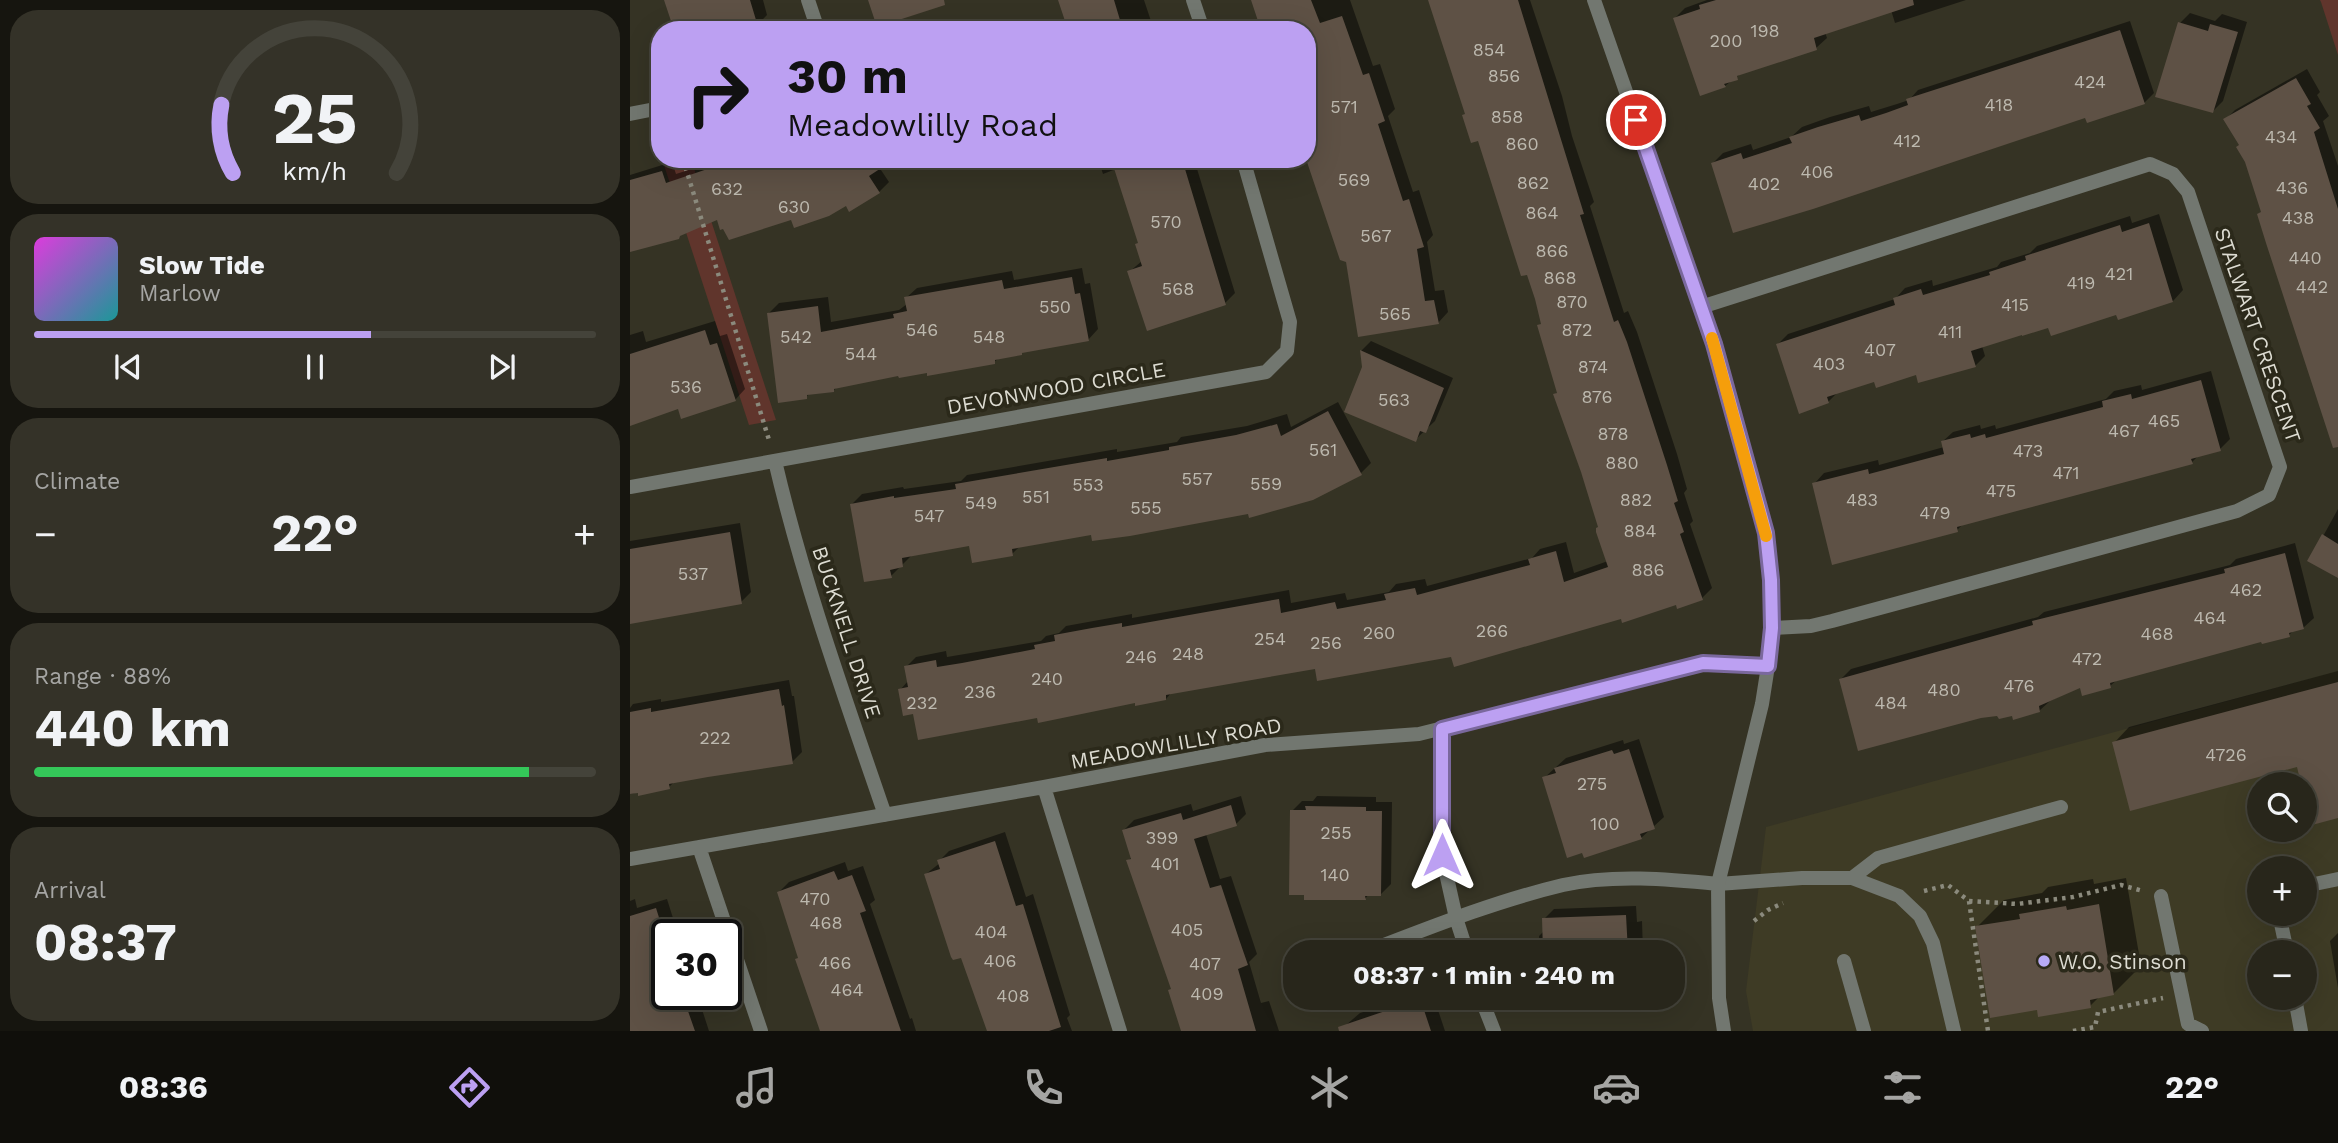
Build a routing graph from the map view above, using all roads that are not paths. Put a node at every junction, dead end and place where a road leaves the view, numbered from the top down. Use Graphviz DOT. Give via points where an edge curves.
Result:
graph roads {
  1 [pos="808,0"];
  2 [pos="1193,0"];
  3 [pos="1594,0"];
  4 [pos="815,21"];
  5 [pos="1200,21"];
  6 [pos="651,110"];
  7 [pos="630,114"];
  8 [pos="1246,168"];
  9 [pos="1701,307"];
  10 [pos="775,461"];
  11 [pos="630,487"];
  12 [pos="1772,628"];
  13 [pos="1768,666"];
  14 [pos="1442,729"];
  15 [pos="1044,787"];
  16 [pos="2061,807"];
  17 [pos="885,815"];
  18 [pos="699,847"];
  19 [pos="630,859"];
  20 [pos="1852,878"];
  21 [pos="2338,879"];
  22 [pos="2317,883"];
  23 [pos="1718,884"];
  24 [pos="2161,896"];
  25 [pos="1456,918"];
  26 [pos="1398,940"];
  27 [pos="1463,940"];
  28 [pos="1844,961"];
  29 [pos="1486,1010"];
  30 [pos="2297,1010"];
  31 [pos="761,1031"];
  32 [pos="1120,1031"];
  33 [pos="1494,1031"];
  34 [pos="1724,1031"];
  35 [pos="1864,1031"];
  36 [pos="1954,1031"];
  37 [pos="2202,1031"];
  38 [pos="2301,1031"];
  1 -- 4 [label="street"];
  2 -- 5 [label="street"];
  3 -- 9 [label="street"];
  6 -- 7 [label="street"];
  8 -- 10 [label="street, DEVONWOOD CIRCLE" via="1290,322 1287,351 1266,372"];
  9 -- 12 [label="street" via="1766,533"];
  9 -- 12 [label="street, STALWART CRESCENT" via="2150,164 2173,173 2188,192 2280,467 2269,495 2237,511 1832,621"];
  10 -- 11 [label="street, DEVONWOOD CIRCLE"];
  10 -- 17 [label="street, BUCKNELL DRIVE" via="830,654"];
  12 -- 13 [label="street"];
  13 -- 14 [label="street, MEADOWLILLY ROAD" via="1703,663"];
  13 -- 23 [label="street"];
  14 -- 15 [label="street, MEADOWLILLY ROAD" via="1265,745"];
  14 -- 25 [label="street" via="1442,855"];
  15 -- 17 [label="street, MEADOWLILLY ROAD"];
  15 -- 32 [label="street"];
  16 -- 20 [label="street" via="1878,858"];
  17 -- 18 [label="street, MEADOWLILLY ROAD"];
  18 -- 19 [label="street, MEADOWLILLY ROAD"];
  18 -- 31 [label="street"];
  20 -- 23 [label="street"];
  20 -- 36 [label="street" via="1899,896 1920,916 1933,943"];
  21 -- 22 [label="street"];
  23 -- 25 [label="street" via="1662,878 1565,884"];
  23 -- 34 [label="street" via="1719,998"];
  24 -- 37 [label="street" via="2189,1024"];
  25 -- 26 [label="street"];
  25 -- 27 [label="street"];
  28 -- 35 [label="street"];
  29 -- 33 [label="street"];
  30 -- 38 [label="street"];
}
